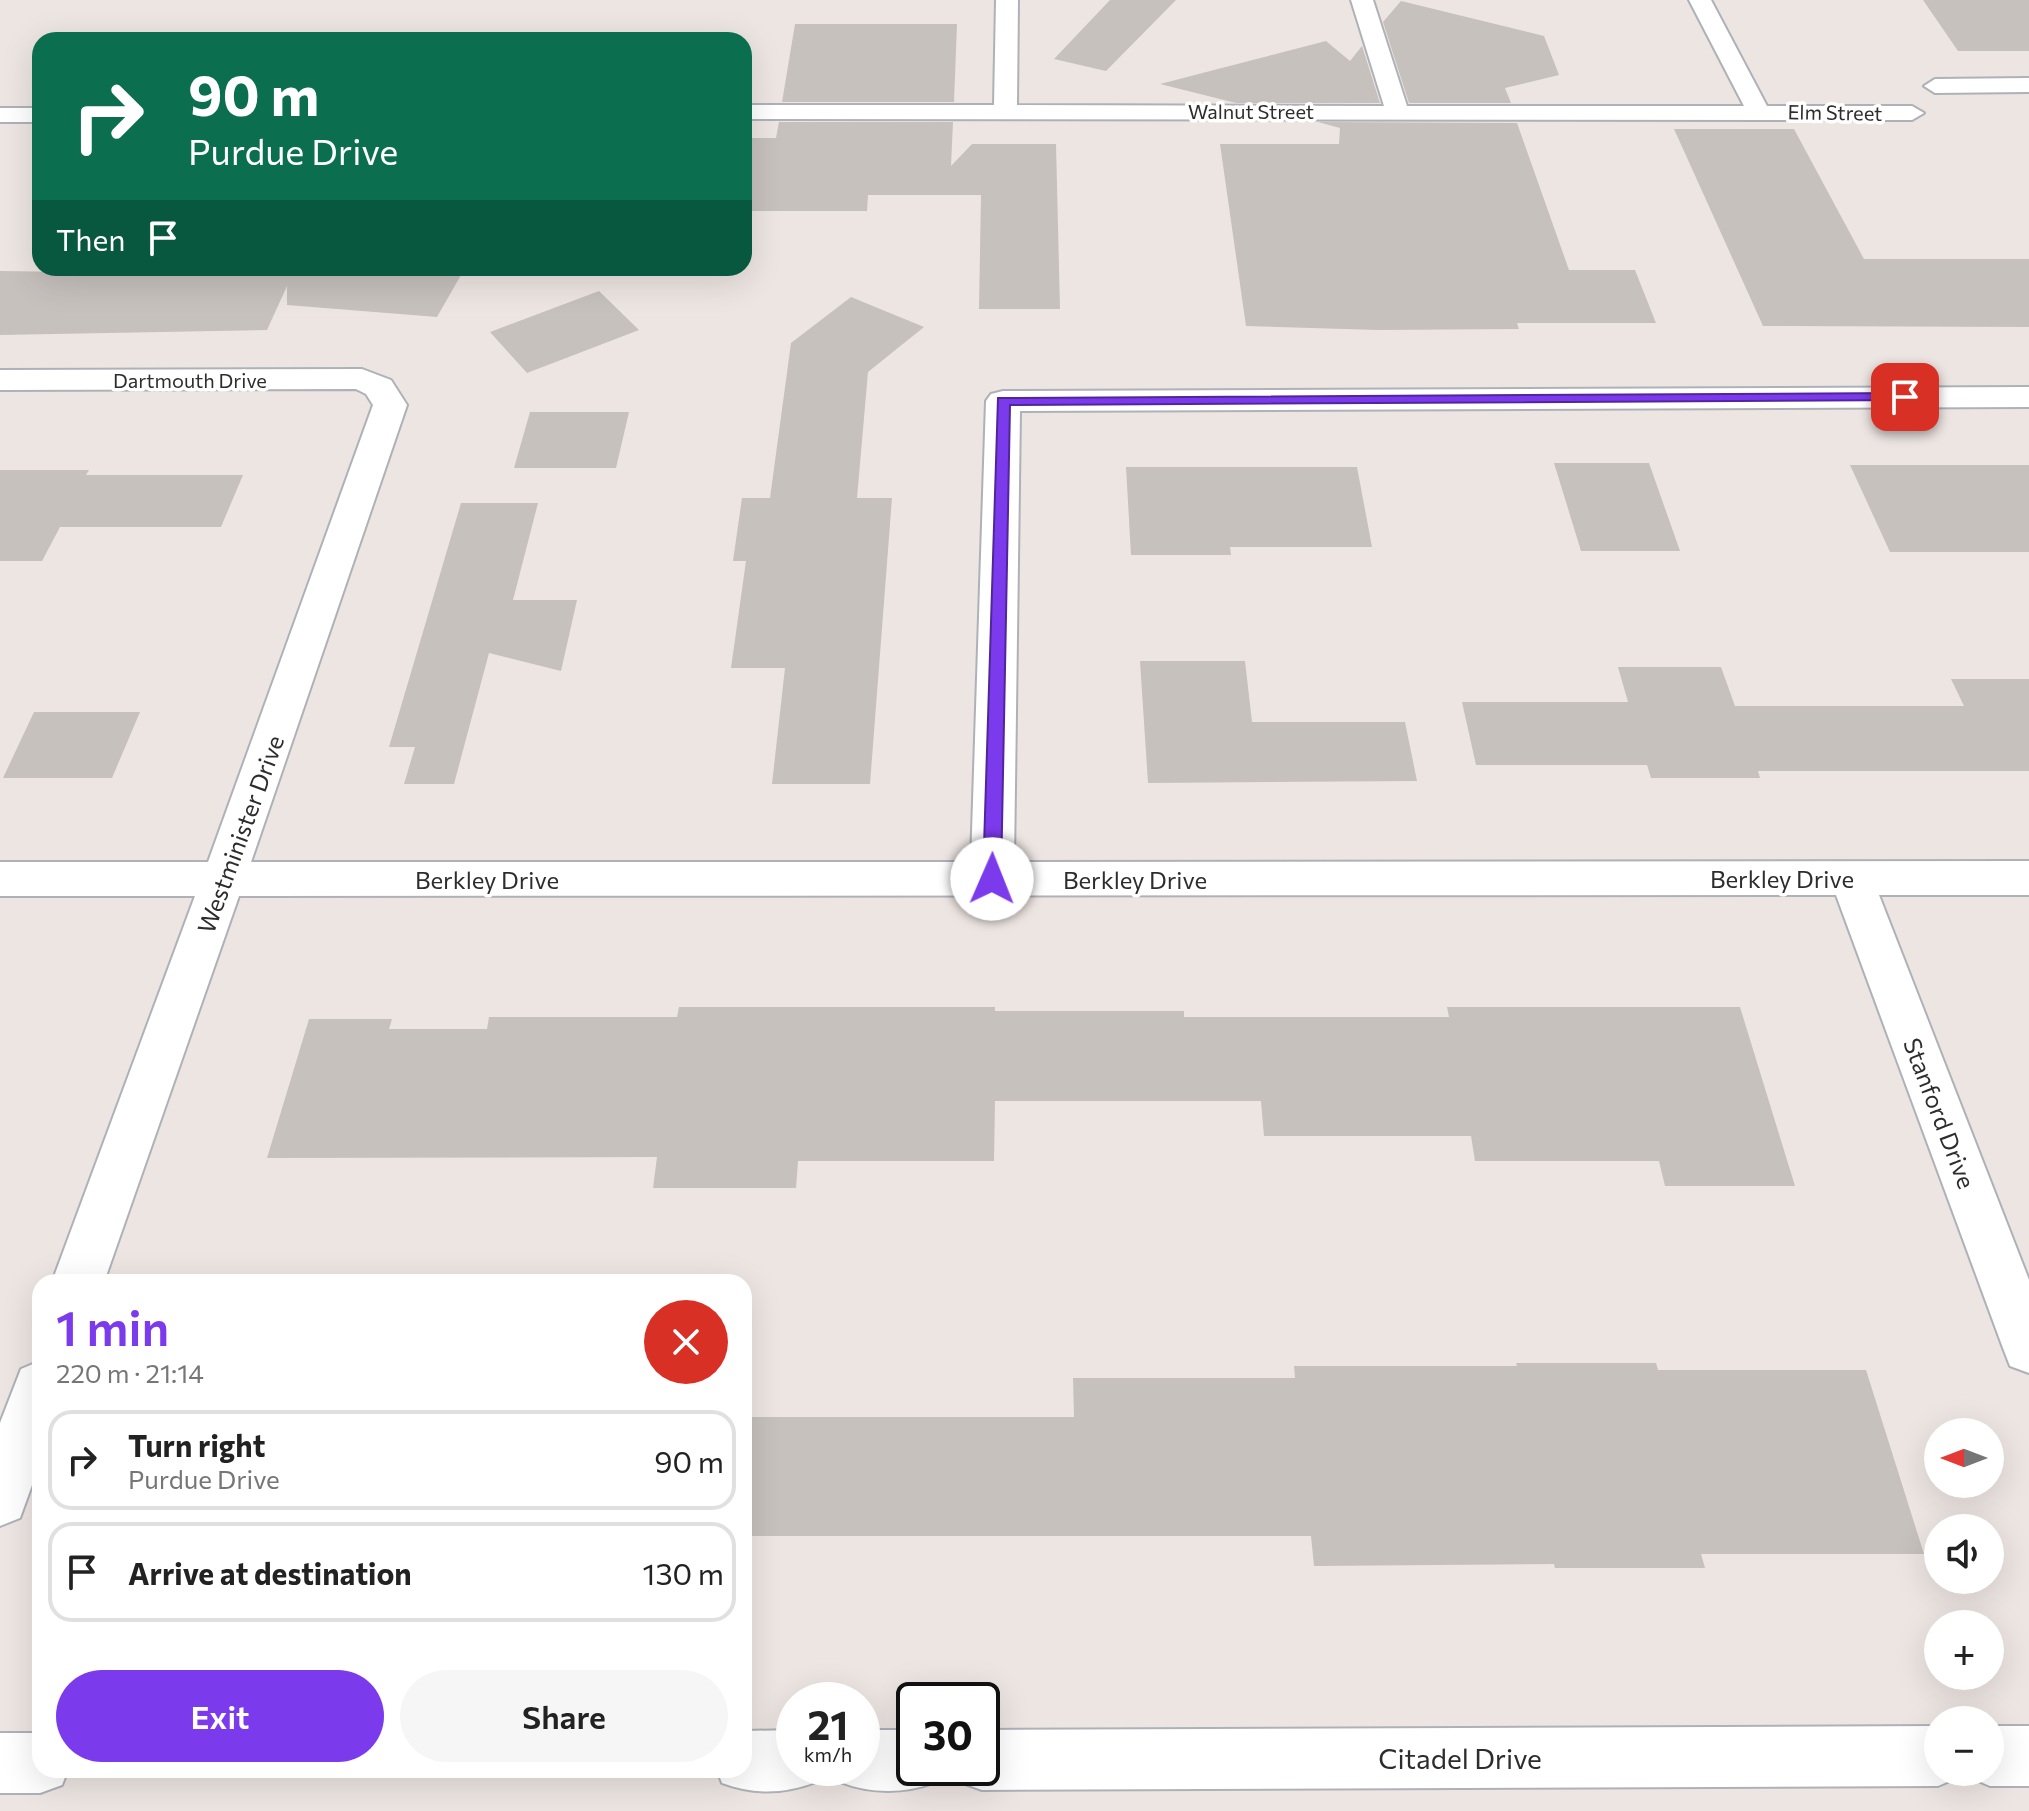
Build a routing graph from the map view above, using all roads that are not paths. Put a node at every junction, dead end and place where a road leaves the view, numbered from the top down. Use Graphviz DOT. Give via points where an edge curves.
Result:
graph roads {
  1 [pos="1007,0"];
  2 [pos="1362,0"];
  3 [pos="1700,0"];
  4 [pos="2029,85"];
  5 [pos="1935,86"];
  6 [pos="1397,111"];
  7 [pos="1758,111"];
  8 [pos="752,112"];
  9 [pos="1005,112"];
  10 [pos="1912,113"];
  11 [pos="0,115"];
  12 [pos="32,115"];
  13 [pos="0,380"];
  14 [pos="379,387"];
  15 [pos="2029,397"];
  16 [pos="1851,878"];
  17 [pos="2029,878"];
  18 [pos="0,879"];
  19 [pos="224,879"];
  20 [pos="992,879"];
  21 [pos="81,1274"];
  22 [pos="2029,1348"];
  23 [pos="32,1409"];
  24 [pos="0,1498"];
  25 [pos="1924,1756"];
  26 [pos="2004,1756"];
  27 [pos="2029,1756"];
  28 [pos="776,1760"];
  29 [pos="1000,1760"];
  30 [pos="752,1761"];
  31 [pos="0,1763"];
  32 [pos="32,1763"];
  1 -- 9 [label="lane"];
  2 -- 6 [label="lane"];
  3 -- 7 [label="lane"];
  4 -- 5 [label="lane"];
  6 -- 7 [label="lane, Walnut Street"];
  6 -- 9 [label="lane, Walnut Street"];
  7 -- 10 [label="lane, Elm Street"];
  8 -- 9 [label="lane, Walnut Street"];
  11 -- 12 [label="lane"];
  13 -- 14 [label="street, Dartmouth Drive" via="362,379"];
  14 -- 19 [label="street, Westminister Drive" via="390,405"];
  15 -- 20 [label="street" via="1003,401"];
  16 -- 17 [label="street, Berkley Drive"];
  16 -- 20 [label="street, Berkley Drive"];
  16 -- 22 [label="street, Stanford Drive"];
  18 -- 19 [label="street, Berkley Drive"];
  19 -- 20 [label="street, Berkley Drive"];
  19 -- 21 [label="street, Westminister Drive"];
  23 -- 24 [label="street"];
  25 -- 29 [label="street, Citadel Drive"];
  26 -- 27 [label="street"];
  28 -- 30 [label="street"];
  31 -- 32 [label="street"];
}
